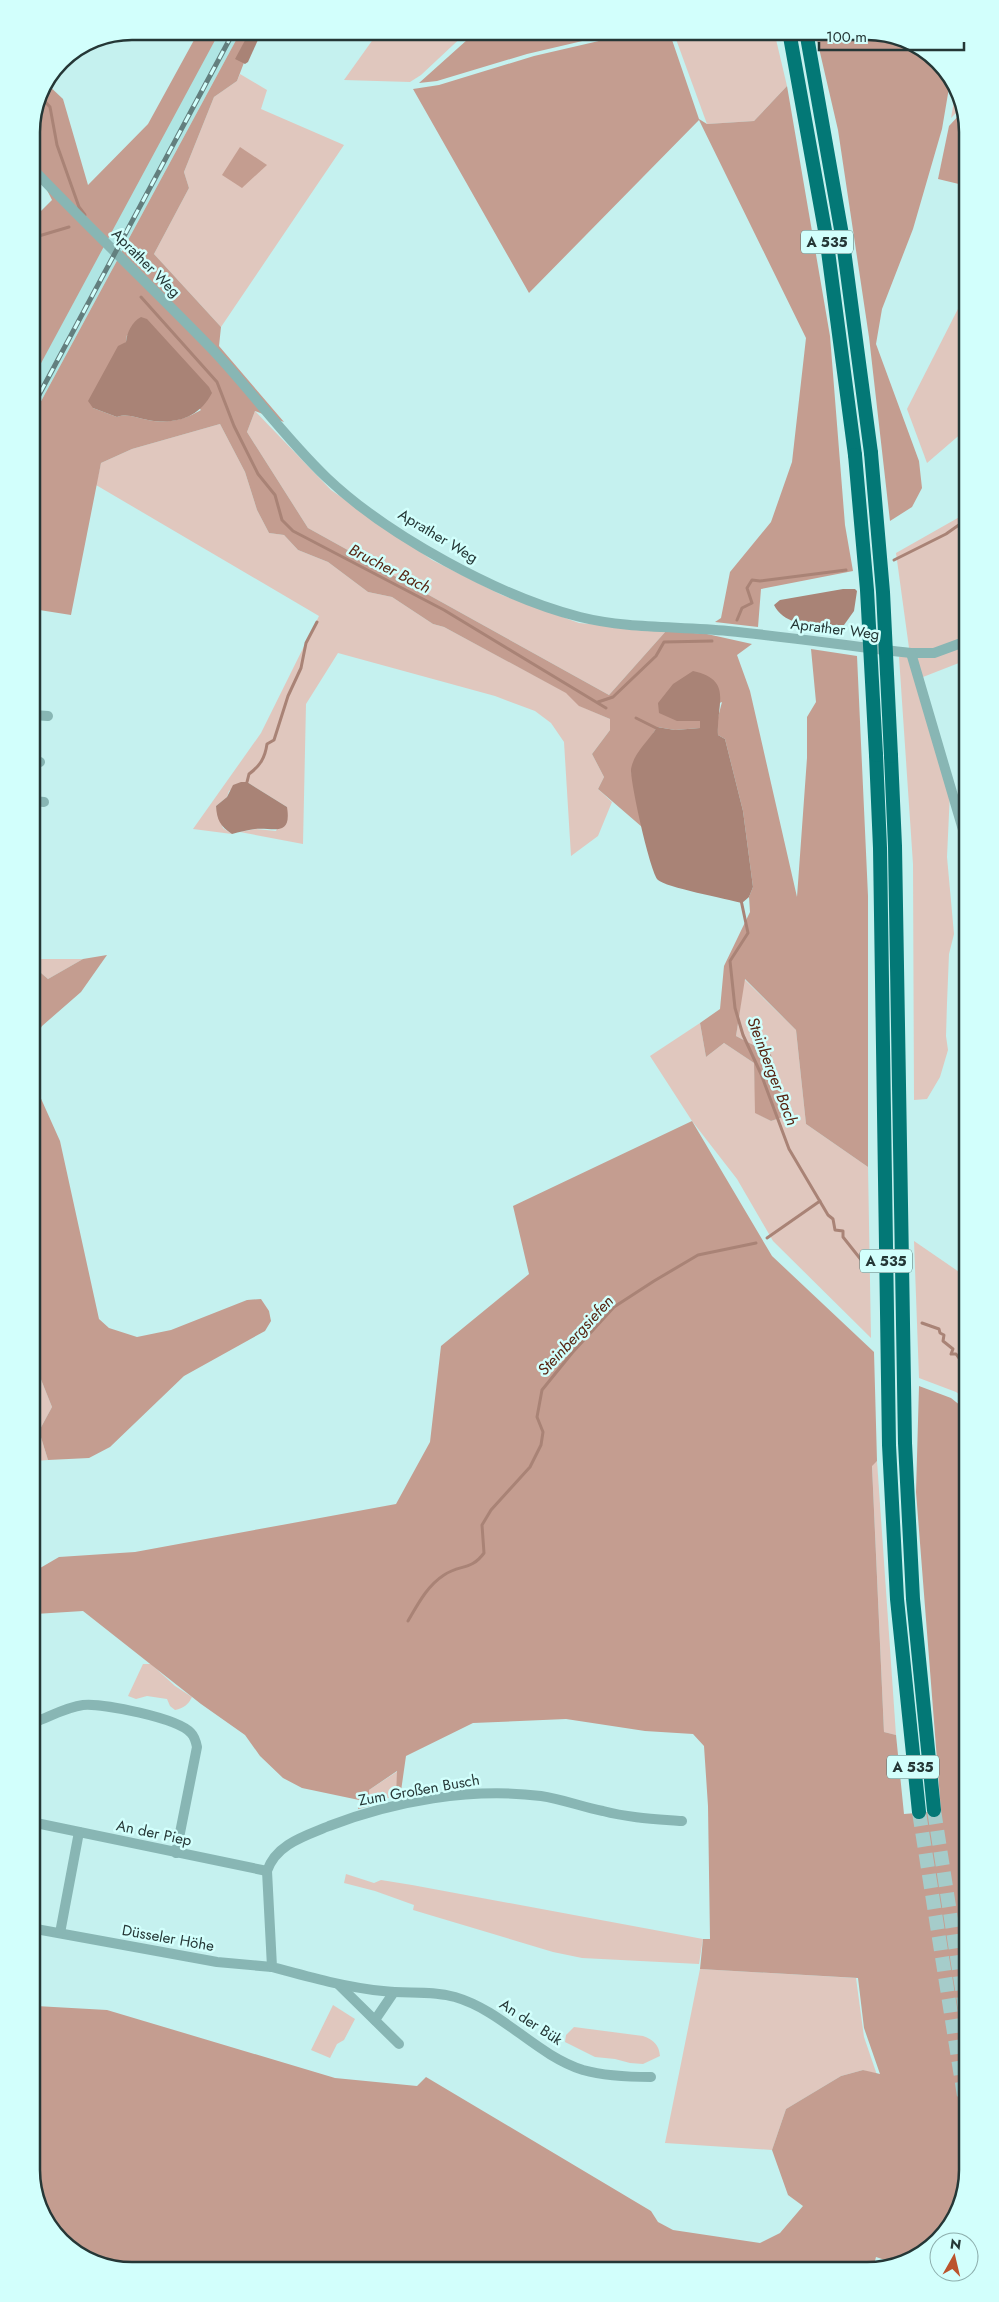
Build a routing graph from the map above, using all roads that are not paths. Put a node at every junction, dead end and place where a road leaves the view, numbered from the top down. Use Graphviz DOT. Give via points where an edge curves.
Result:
graph roads {
  1 [pos="790,40"];
  2 [pos="807,40"];
  3 [pos="40,176"];
  4 [pos="959,644"];
  5 [pos="912,654"];
  6 [pos="40,715"];
  7 [pos="48,716"];
  8 [pos="40,802"];
  9 [pos="44,802"];
  10 [pos="959,816"];
  11 [pos="40,1720"];
  12 [pos="934,1810"];
  13 [pos="919,1812"];
  14 [pos="682,1821"];
  15 [pos="40,1824"];
  16 [pos="79,1832"];
  17 [pos="176,1853"];
  18 [pos="267,1871"];
  19 [pos="40,1930"];
  20 [pos="60,1933"];
  21 [pos="272,1967"];
  22 [pos="338,1984"];
  23 [pos="394,1992"];
  24 [pos="375,2020"];
  25 [pos="399,2044"];
  26 [pos="651,2077"];
  1 -- 13 [label="highway, A 535, bridge" via="826,236 855,455 867,590 880,848 889,1445 897,1599"];
  2 -- 12 [label="highway, A 535, bridge" via="842,235 871,454 883,592 895,846 905,1444 913,1599"];
  3 -- 5 [label="street, Aprather Weg" via="211,349 329,480 407,538 446,561 539,603 601,621 727,631"];
  4 -- 5 [label="street, Aprather Weg" via="934,654"];
  5 -- 10 [label="street"];
  6 -- 7 [label="street"];
  8 -- 9 [label="street"];
  11 -- 17 [label="street" via="72,1708 95,1706 165,1719 191,1732 197,1747"];
  14 -- 18 [label="street, Zum Großen Busch" via="619,1814 542,1796 490,1792 463,1794 351,1818 286,1845"];
  15 -- 16 [label="street, An der Piep"];
  16 -- 17 [label="street, An der Piep"];
  16 -- 20 [label="street"];
  17 -- 18 [label="street, An der Piep"];
  18 -- 21 [label="street"];
  19 -- 20 [label="street, Düsseler Höhe"];
  20 -- 21 [label="street, Düsseler Höhe" via="181,1956"];
  21 -- 22 [label="street, An der Bük"];
  22 -- 23 [label="street, An der Bük"];
  22 -- 24 [label="street, An der Bük"];
  23 -- 24 [label="street"];
  23 -- 26 [label="street, An der Bük" via="455,1997 486,2010 583,2070 626,2077"];
  24 -- 25 [label="street, An der Bük"];
}
